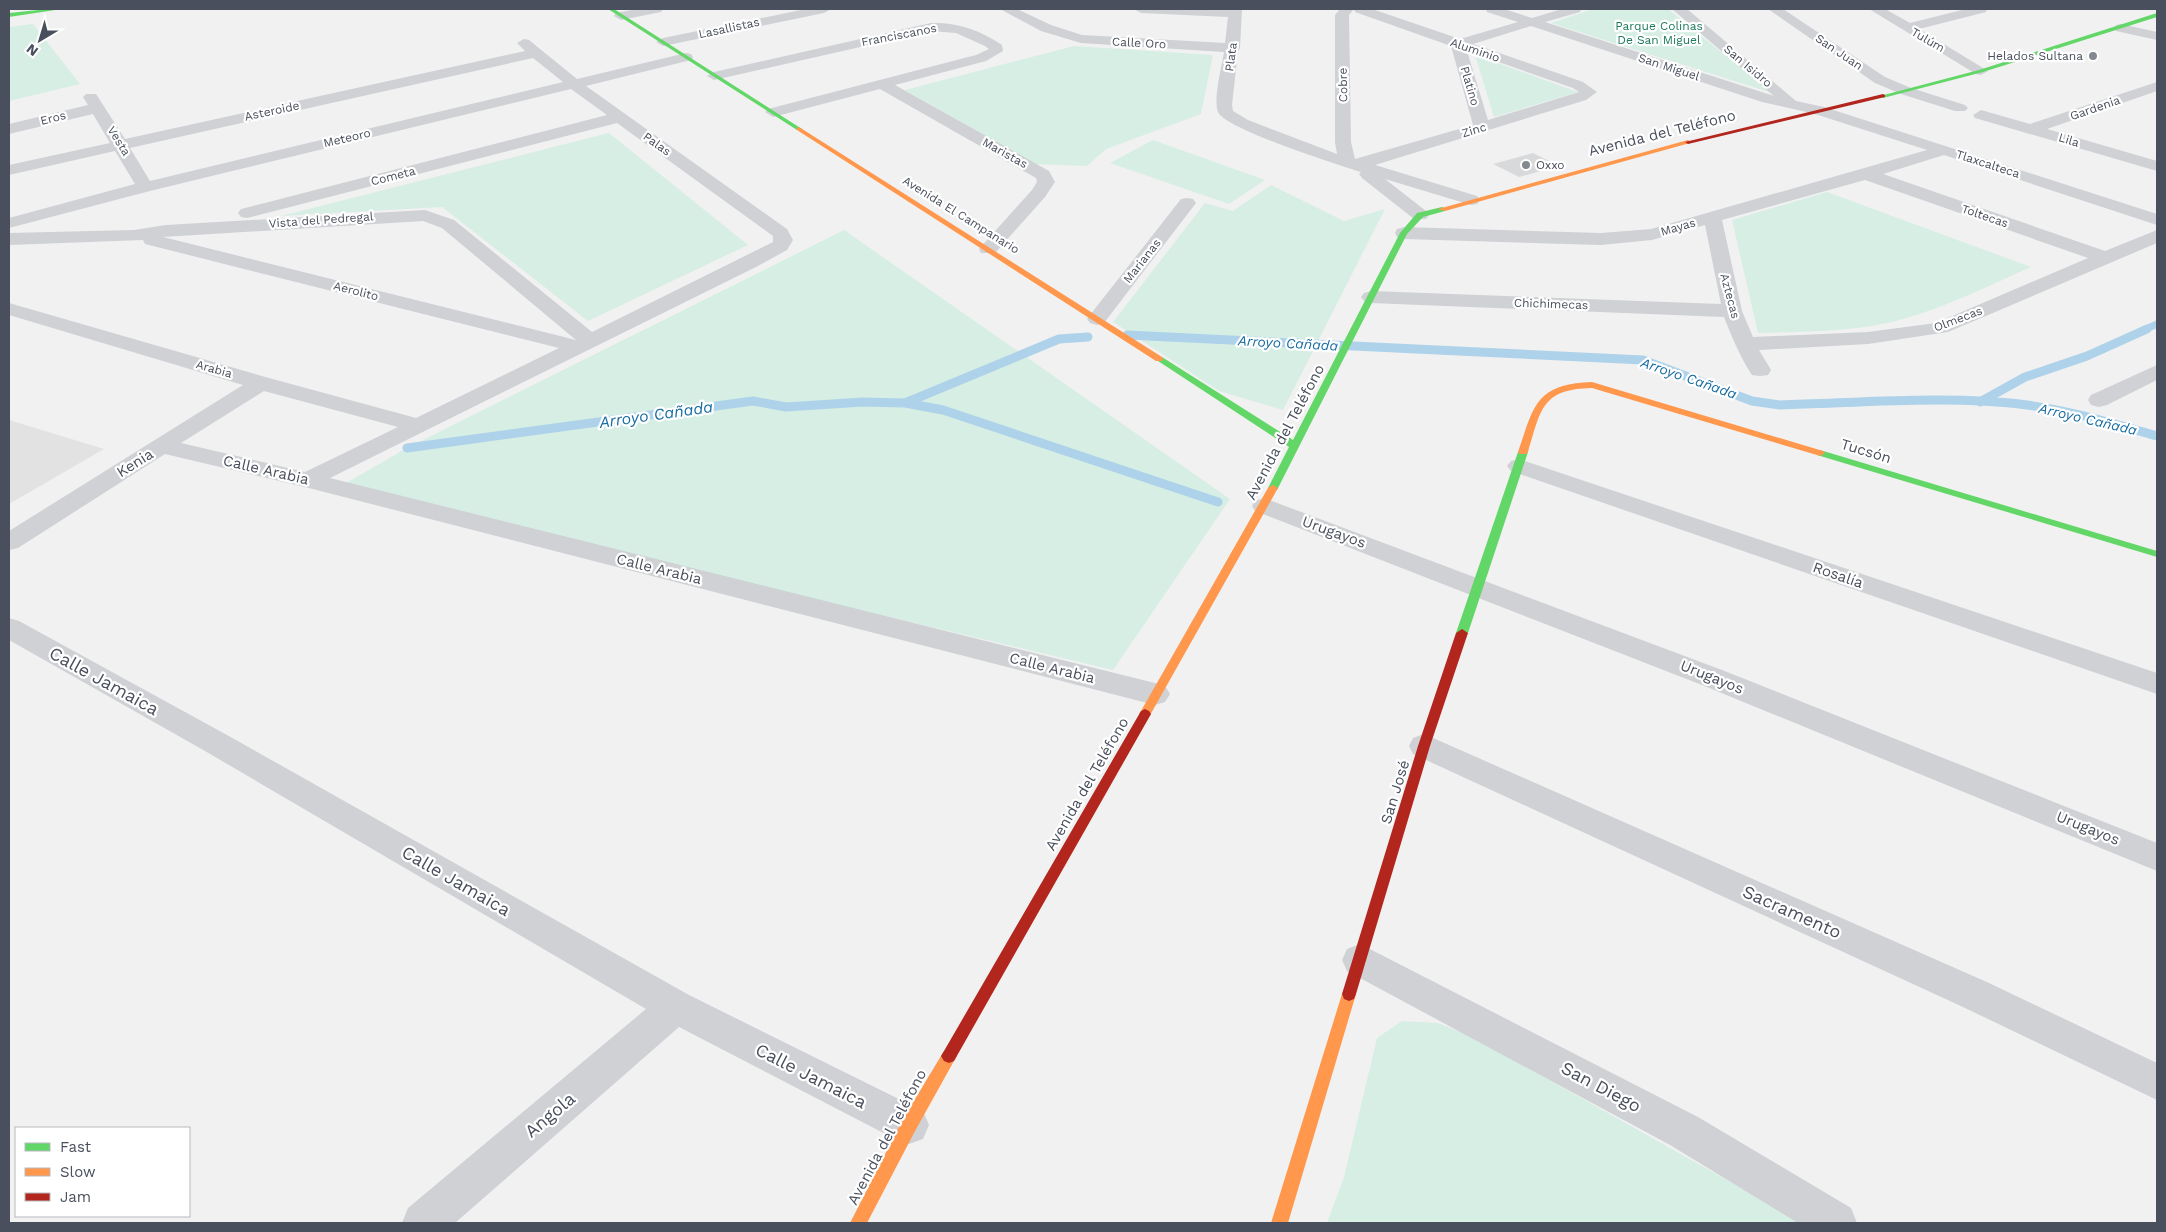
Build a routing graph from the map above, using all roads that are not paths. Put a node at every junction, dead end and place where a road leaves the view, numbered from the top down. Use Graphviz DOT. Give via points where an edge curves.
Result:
graph roads {
  1 [pos="22,9"];
  2 [pos="59,9"];
  3 [pos="656,9"];
  4 [pos="824,9"];
  5 [pos="1007,9"];
  6 [pos="1141,9"];
  7 [pos="1347,9"];
  8 [pos="1360,9"];
  9 [pos="1492,9"];
  10 [pos="1575,9"];
  11 [pos="1679,9"];
  12 [pos="1775,9"];
  13 [pos="1876,9"];
  14 [pos="1976,9"];
  15 [pos="9,10"];
  16 [pos="1236,11"];
  17 [pos="616,12"];
  18 [pos="2157,15"];
  19 [pos="9,16"];
  20 [pos="1531,22"];
  21 [pos="1907,28"];
  22 [pos="2121,28"];
  23 [pos="2157,36"];
  24 [pos="663,42"];
  25 [pos="1458,44"];
  26 [pos="530,48"];
  27 [pos="1233,48"];
  28 [pos="686,57"];
  29 [pos="1981,71"];
  30 [pos="714,76"];
  31 [pos="574,84"];
  32 [pos="883,84"];
  33 [pos="2157,86"];
  34 [pos="1906,91"];
  35 [pos="1589,92"];
  36 [pos="94,102"];
  37 [pos="1793,104"];
  38 [pos="1960,108"];
  39 [pos="1819,110"];
  40 [pos="773,112"];
  41 [pos="1980,115"];
  42 [pos="620,117"];
  43 [pos="1482,128"];
  44 [pos="9,129"];
  45 [pos="2032,129"];
  46 [pos="121,144"];
  47 [pos="1944,150"];
  48 [pos="1352,164"];
  49 [pos="2157,166"];
  50 [pos="9,170"];
  51 [pos="1866,174"];
  52 [pos="145,187"];
  53 [pos="1471,200"];
  54 [pos="1187,203"];
  55 [pos="1420,215"];
  56 [pos="1712,217"];
  57 [pos="2157,220"];
  58 [pos="9,223"];
  59 [pos="166,231"];
  60 [pos="1404,233"];
  61 [pos="134,236"];
  62 [pos="2157,236"];
  63 [pos="9,238"];
  64 [pos="988,249"];
  65 [pos="2105,258"];
  66 [pos="1371,297"];
  67 [pos="9,309"];
  68 [pos="1732,311"];
  69 [pos="1096,319"];
  70 [pos="584,344"];
  71 [pos="1746,344"];
  72 [pos="1760,370"];
  73 [pos="2157,372"];
  74 [pos="261,383"];
  75 [pos="1565,384"];
  76 [pos="2099,400"];
  77 [pos="420,426"];
  78 [pos="162,446"];
  79 [pos="1295,446"];
  80 [pos="1520,466"];
  81 [pos="308,480"];
  82 [pos="1264,506"];
  83 [pos="9,542"];
  84 [pos="2157,554"];
  85 [pos="1479,585"];
  86 [pos="9,628"];
  87 [pos="2157,684"];
  88 [pos="1155,694"];
  89 [pos="1424,746"];
  90 [pos="2157,857"];
  91 [pos="1360,960"];
  92 [pos="676,1008"];
  93 [pos="2157,1082"];
  94 [pos="909,1125"];
  95 [pos="423,1223"];
  96 [pos="858,1223"];
  97 [pos="1279,1223"];
  98 [pos="1836,1223"];
  1 -- 15 [label="street"];
  2 -- 19 [label="street"];
  3 -- 17 [label="street"];
  4 -- 24 [label="street, Lasallistas"];
  5 -- 27 [label="street, Calle Oro" via="1046,28 1081,39"];
  6 -- 16 [label="street"];
  7 -- 48 [label="street, Cobre" via="1342,15 1343,142"];
  8 -- 25 [label="street, Aluminio"];
  9 -- 20 [label="street, San Miguel"];
  10 -- 20 [label="street"];
  11 -- 37 [label="street, San Isidro"];
  12 -- 34 [label="street, San Juan" via="1880,80"];
  13 -- 21 [label="street, Tulúm"];
  14 -- 21 [label="street"];
  16 -- 27 [label="street, Plata"];
  17 -- 24 [label="street, Avenida El Campanario"];
  18 -- 22 [label="street, Avenida del Teléfono"];
  20 -- 25 [label="street"];
  20 -- 37 [label="street, San Miguel" via="1767,99"];
  21 -- 29 [label="street, Tulúm"];
  22 -- 23 [label="street"];
  22 -- 29 [label="street, Avenida del Teléfono"];
  24 -- 28 [label="street, Avenida El Campanario"];
  25 -- 35 [label="street, Aluminio" via="1578,85"];
  25 -- 43 [label="street, Platino"];
  26 -- 31 [label="street, Palas"];
  26 -- 46 [label="street, Asteroide"];
  27 -- 48 [label="street, Plata" via="1224,106 1226,113 1242,123"];
  28 -- 30 [label="street, Avenida El Campanario"];
  28 -- 31 [label="street, Meteoro"];
  29 -- 34 [label="street, Avenida del Teléfono"];
  30 -- 32 [label="street, Franciscanos" via="931,26 962,29 998,48 981,58"];
  30 -- 40 [label="street, Avenida El Campanario"];
  31 -- 42 [label="street, Palas"];
  31 -- 52 [label="street, Meteoro"];
  32 -- 40 [label="street, Franciscanos"];
  32 -- 64 [label="street, Maristas" via="1043,175 1046,182 1039,193"];
  33 -- 45 [label="street, Gardenia"];
  34 -- 38 [label="street"];
  34 -- 39 [label="street, Avenida del Teléfono"];
  35 -- 43 [label="street, Zinc"];
  36 -- 44 [label="street, Eros"];
  36 -- 46 [label="street, Vesta"];
  37 -- 39 [label="street, San Miguel"];
  39 -- 47 [label="street, Tlaxcalteca"];
  39 -- 53 [label="street, Avenida del Teléfono" via="1649,151"];
  40 -- 64 [label="street, Avenida El Campanario"];
  41 -- 45 [label="street, Lila"];
  42 -- 59 [label="street, Cometa" via="264,209"];
  42 -- 70 [label="street, Palas" via="780,233 784,240 780,246 749,263"];
  43 -- 48 [label="street, Zinc"];
  45 -- 49 [label="street, Lila"];
  46 -- 50 [label="street, Asteroide"];
  46 -- 52 [label="street, Vesta"];
  47 -- 51 [label="street, Mayas"];
  47 -- 57 [label="street, Tlaxcalteca"];
  48 -- 53 [label="street"];
  48 -- 55 [label="street"];
  51 -- 56 [label="street, Mayas"];
  51 -- 65 [label="street, Toltecas"];
  52 -- 58 [label="street, Meteoro"];
  53 -- 55 [label="street, Avenida del Teléfono"];
  54 -- 69 [label="street, Marianas"];
  55 -- 60 [label="street, Avenida del Teléfono"];
  56 -- 60 [label="street, Mayas" via="1631,238"];
  56 -- 68 [label="street, Aztecas"];
  59 -- 61 [label="street, Vista del Pedregal"];
  59 -- 70 [label="street, Vista del Pedregal" via="425,214 448,224"];
  60 -- 66 [label="street, Avenida del Teléfono"];
  61 -- 63 [label="street, Vista del Pedregal"];
  61 -- 70 [label="street, Aerolito"];
  62 -- 65 [label="street, Olmecas"];
  64 -- 69 [label="street, Avenida El Campanario"];
  65 -- 71 [label="street, Olmecas" via="1941,328 1859,339"];
  66 -- 68 [label="street, Chichimecas"];
  66 -- 79 [label="street, Avenida del Teléfono"];
  67 -- 74 [label="street, Arabia"];
  68 -- 71 [label="street, Aztecas"];
  69 -- 79 [label="street, Avenida El Campanario"];
  70 -- 77 [label="street"];
  71 -- 72 [label="street, Aztecas"];
  73 -- 76 [label="street"];
  74 -- 77 [label="street, Arabia"];
  74 -- 78 [label="street, Kenia"];
  75 -- 80 [label="street, San José" via="1549,392 1539,406"];
  75 -- 84 [label="street, Tucsón" via="1592,385 1621,393"];
  77 -- 81 [label="street"];
  78 -- 81 [label="street, Calle Arabia"];
  78 -- 83 [label="street, Kenia"];
  79 -- 82 [label="street, Avenida del Teléfono"];
  80 -- 85 [label="street, San José"];
  80 -- 87 [label="street, Rosalía"];
  81 -- 88 [label="street, Calle Arabia"];
  82 -- 85 [label="street, Urugayos"];
  82 -- 88 [label="street, Avenida del Teléfono"];
  85 -- 89 [label="street, San José"];
  85 -- 90 [label="street, Urugayos"];
  86 -- 92 [label="street, Calle Jamaica" via="216,743"];
  88 -- 94 [label="street, Avenida del Teléfono"];
  89 -- 91 [label="street, San José"];
  89 -- 93 [label="street, Sacramento" via="1967,991"];
  91 -- 97 [label="street, San José"];
  91 -- 98 [label="street, San Diego" via="1684,1131"];
  92 -- 94 [label="street, Calle Jamaica"];
  92 -- 95 [label="street, Angola"];
  94 -- 96 [label="street, Avenida del Teléfono"];
}
